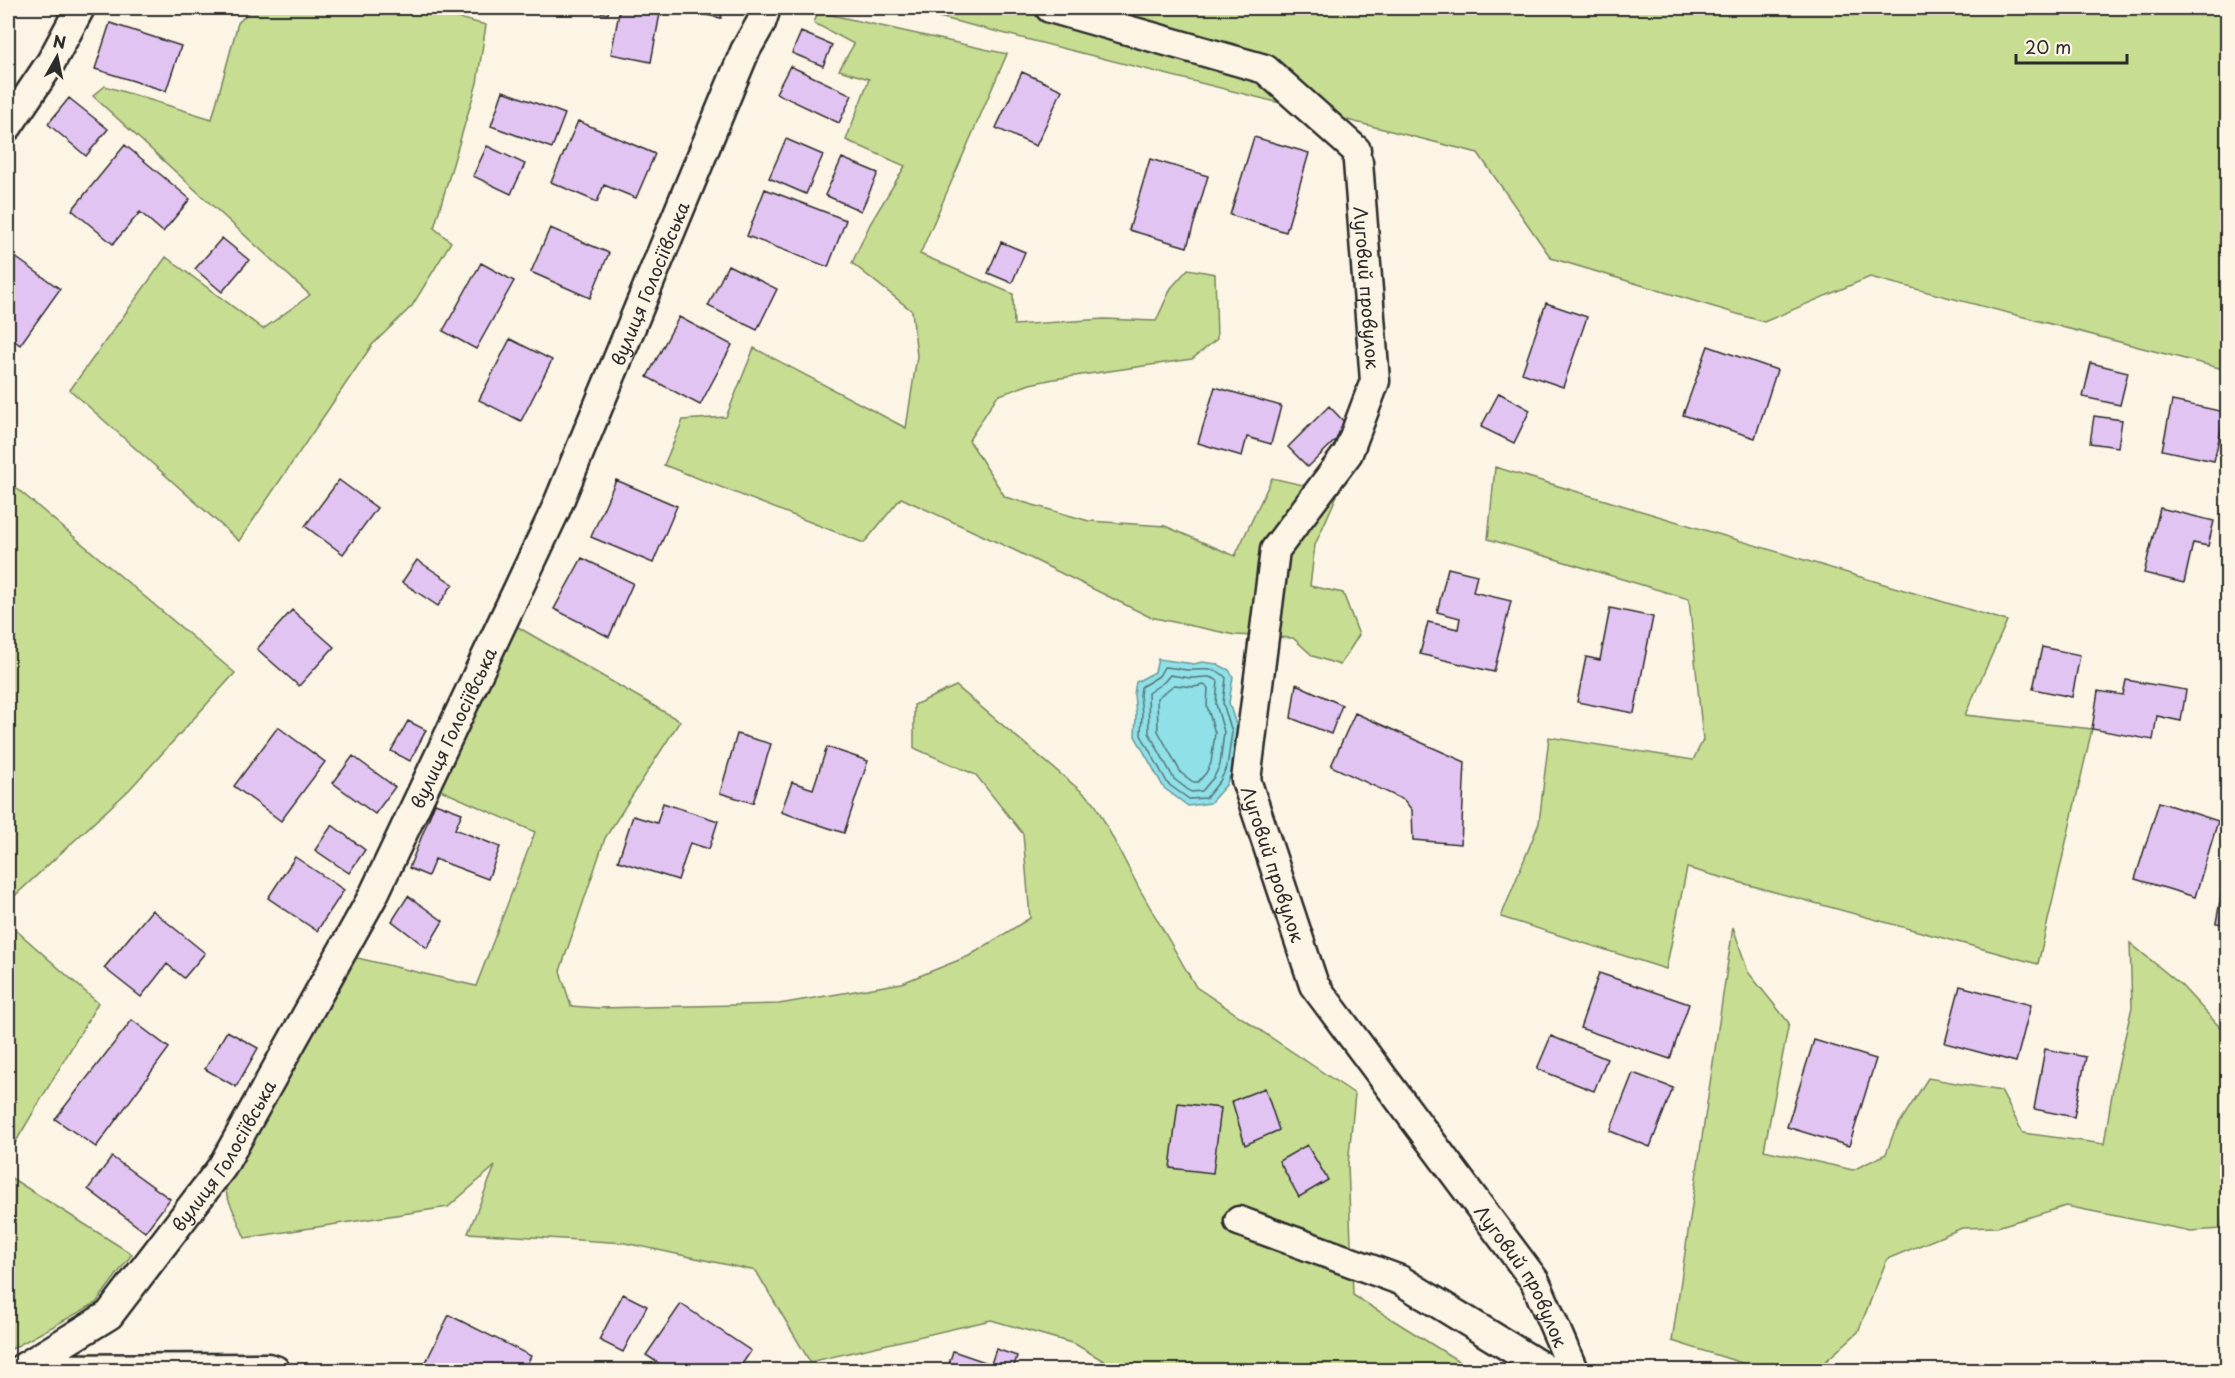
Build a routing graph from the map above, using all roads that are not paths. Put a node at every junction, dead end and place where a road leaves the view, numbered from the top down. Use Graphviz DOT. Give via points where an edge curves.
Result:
graph roads {
  1 [pos="80,8"];
  2 [pos="766,8"];
  3 [pos="1050,8"];
  4 [pos="8,126"];
  5 [pos="1239,1221"];
  6 [pos="14,1369"];
  7 [pos="275,1371"];
  8 [pos="1547,1371"];
  9 [pos="1573,1371"];
  1 -- 4 [label="street" via="51,62"];
  2 -- 6 [label="street, вулиця Голосіївська" via="740,62 555,512 363,916 222,1167 109,1314"];
  3 -- 9 [label="street, Луговий провулок" via="1265,69 1357,156 1375,381 1348,453 1275,550 1246,780 1314,985 1536,1281"];
  5 -- 8 [label="street" via="1400,1280"];
  6 -- 7 [label="street"];
}
